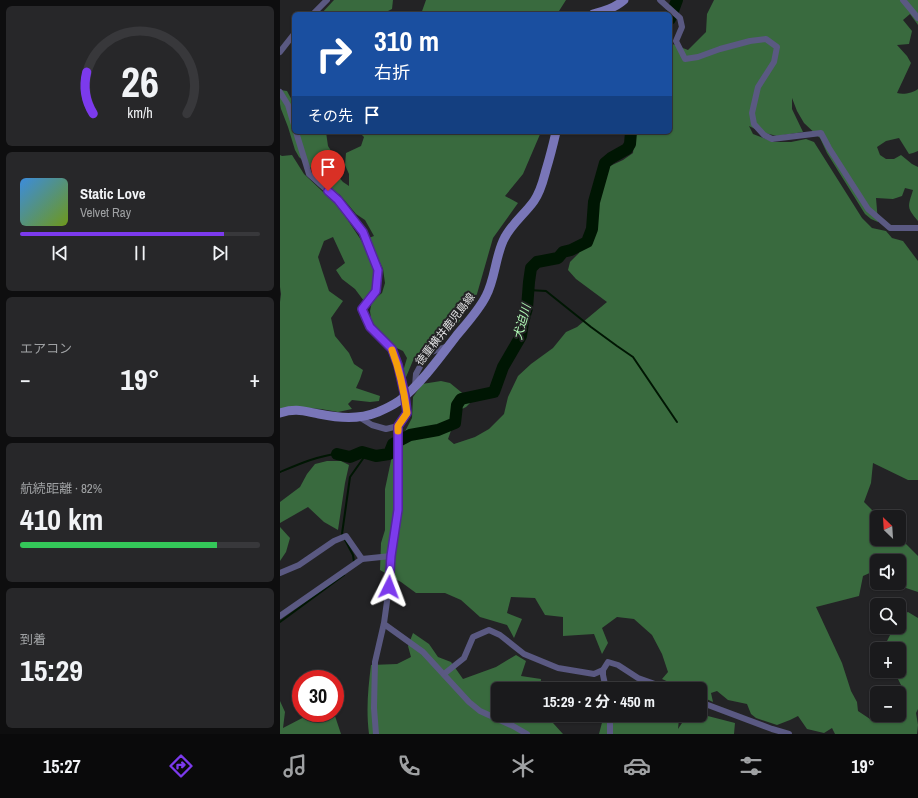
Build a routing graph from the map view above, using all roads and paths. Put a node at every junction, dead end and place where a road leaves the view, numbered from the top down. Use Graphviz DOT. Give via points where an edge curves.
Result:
graph roads {
  1 [pos="327,0"];
  2 [pos="624,0"];
  3 [pos="660,0"];
  4 [pos="903,0"];
  5 [pos="315,12"];
  6 [pos="599,12"];
  7 [pos="918,18"];
  8 [pos="292,37"];
  9 [pos="280,52"];
  10 [pos="280,92"];
  11 [pos="292,118"];
  12 [pos="297,134"];
  13 [pos="555,134"];
  14 [pos="918,228"];
  15 [pos="405,396"];
  16 [pos="280,413"];
  17 [pos="359,417"];
  18 [pos="398,426"];
  19 [pos="391,556"];
  20 [pos="362,559"];
  21 [pos="280,573"];
  22 [pos="280,616"];
  23 [pos="384,624"];
  24 [pos="603,670"];
  25 [pos="444,674"];
  26 [pos="604,682"];
  27 [pos="649,682"];
  28 [pos="707,705"];
  29 [pos="610,722"];
  30 [pos="376,734"];
  31 [pos="527,734"];
  32 [pos="610,734"];
  33 [pos="789,734"];
  1 -- 5 [label="street"];
  2 -- 6 [label="main road"];
  3 -- 14 [label="street" via="680,18 682,27 676,41 685,59 750,41 766,39 777,47 774,62 758,87 752,113 754,124 764,135 772,139 821,133 868,209 890,228"];
  4 -- 7 [label="street"];
  8 -- 9 [label="street"];
  10 -- 11 [label="street"];
  12 -- 15 [label="street" via="309,174 338,200 363,232 378,270 376,291 362,309 370,327 392,349"];
  13 -- 15 [label="main road, 徳重横井鹿児島線" via="539,193 503,241 486,297 449,346"];
  15 -- 17 [label="main road, 徳重横井鹿児島線" via="377,412"];
  15 -- 18 [label="street" via="407,413"];
  16 -- 17 [label="main road, 徳重横井鹿児島線" via="296,410 340,417"];
  17 -- 18 [label="street" via="372,425 386,429"];
  18 -- 19 [label="street" via="398,510"];
  19 -- 20 [label="street"];
  19 -- 23 [label="street"];
  20 -- 21 [label="street" via="346,536 299,565"];
  20 -- 22 [label="street"];
  23 -- 25 [label="street" via="423,652"];
  23 -- 30 [label="street" via="375,662"];
  24 -- 25 [label="street" via="594,674 558,668 524,654 500,635 489,630 473,637 464,658"];
  24 -- 26 [label="street"];
  24 -- 27 [label="street" via="608,662"];
  25 -- 31 [label="street" via="469,702 480,710"];
  28 -- 33 [label="street"];
  29 -- 32 [label="street"];
}
